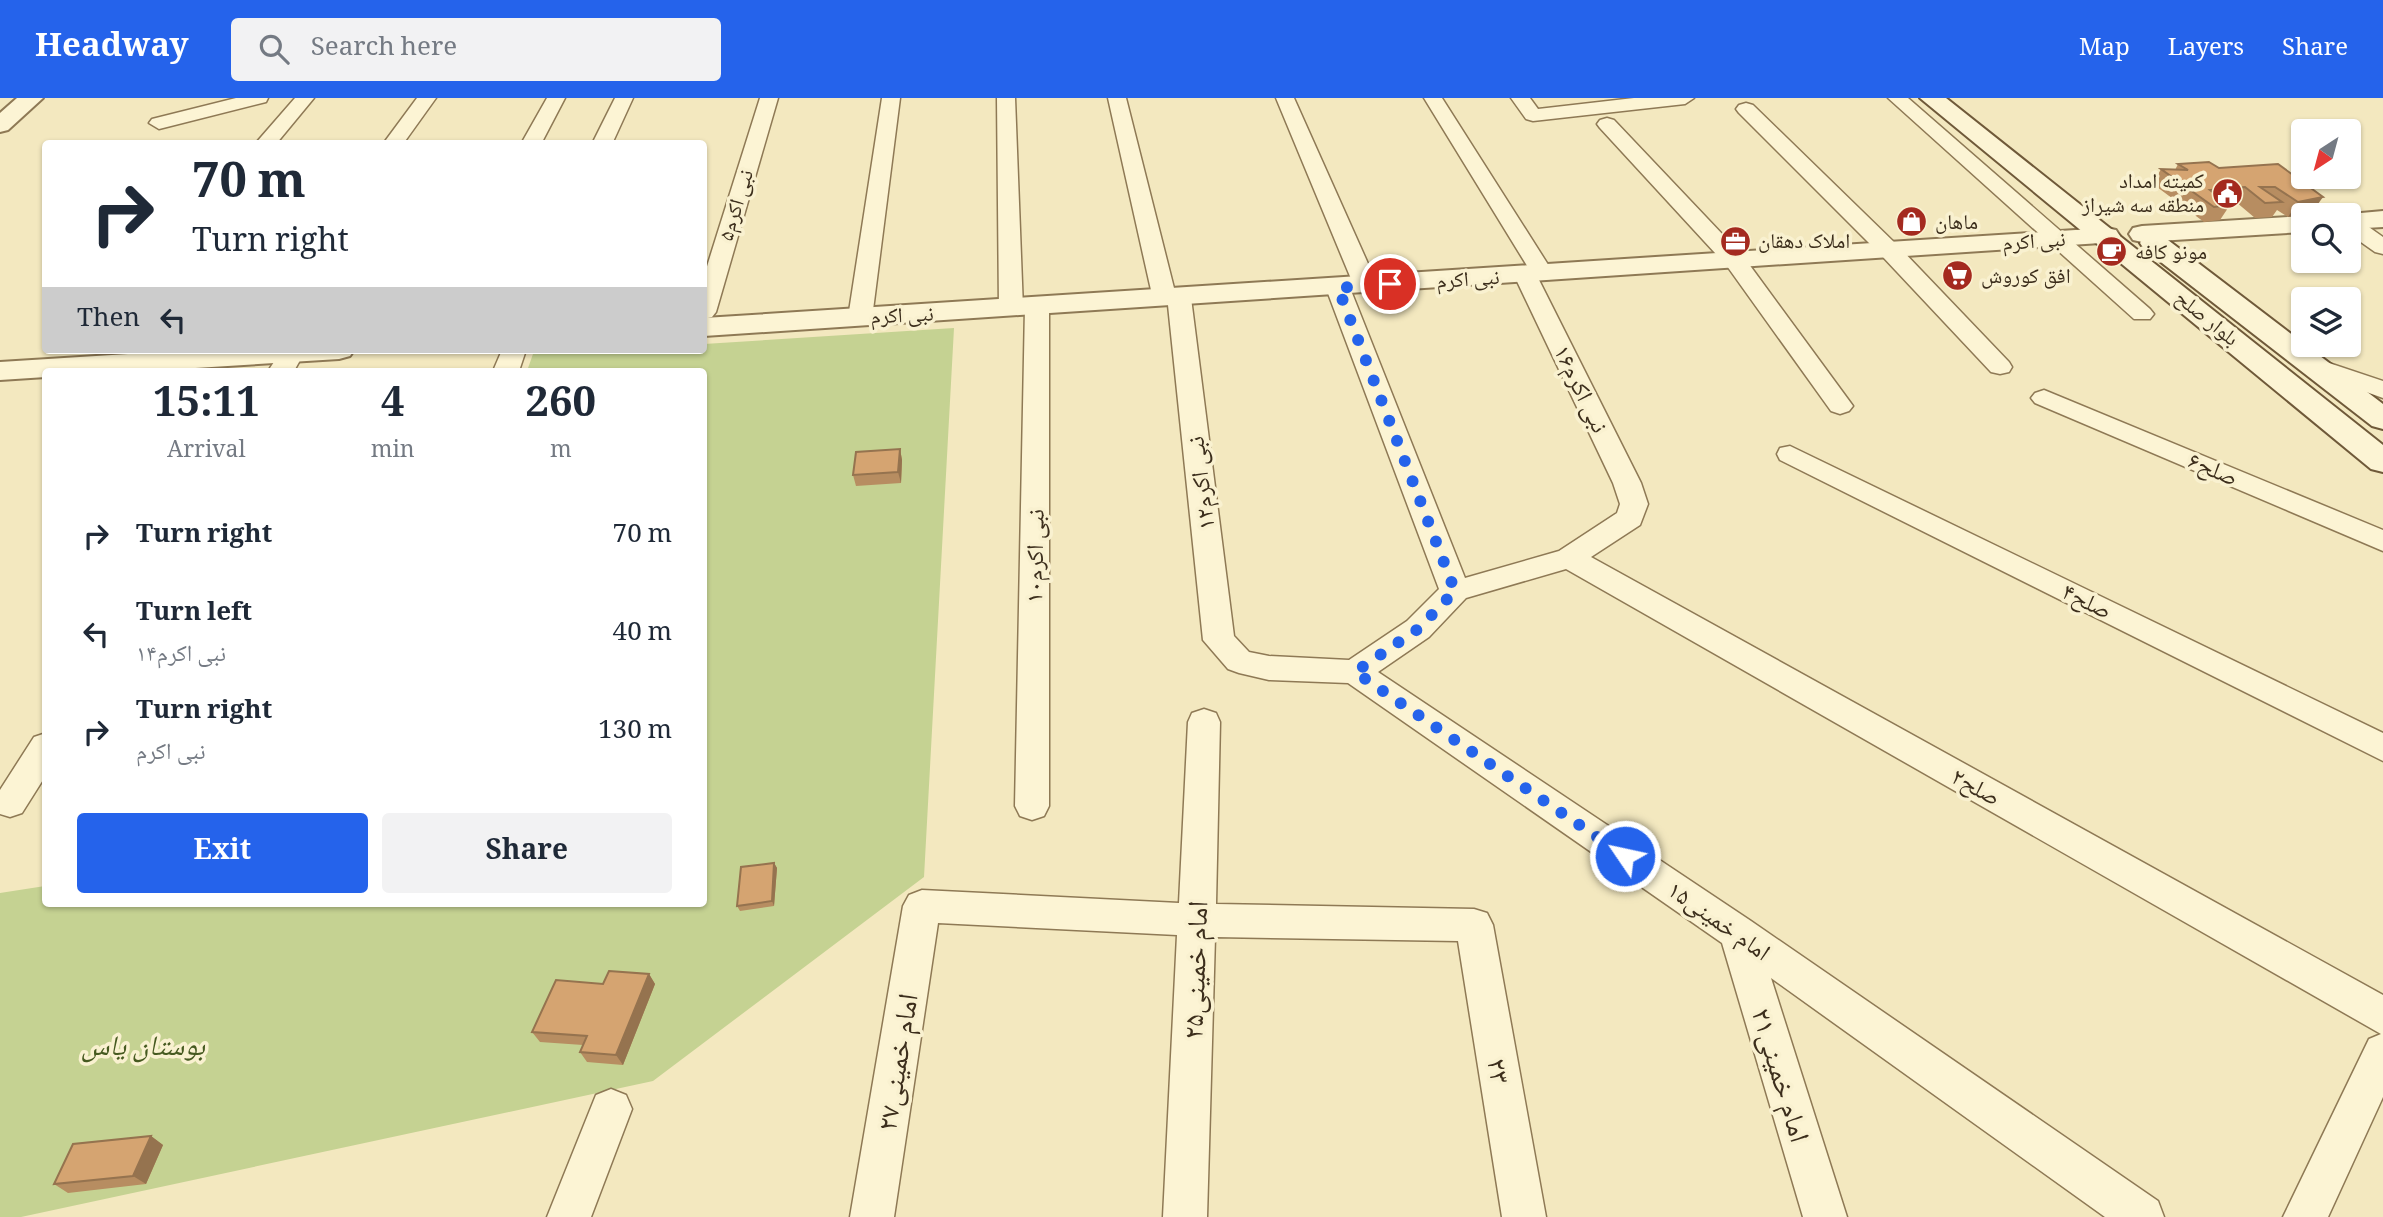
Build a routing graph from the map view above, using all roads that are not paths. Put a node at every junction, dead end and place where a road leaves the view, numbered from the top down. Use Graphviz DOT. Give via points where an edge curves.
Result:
graph roads {
  1 [pos="32,98"];
  2 [pos="184,98"];
  3 [pos="200,98"];
  4 [pos="259,98"];
  5 [pos="305,98"];
  6 [pos="426,98"];
  7 [pos="556,98"];
  8 [pos="624,98"];
  9 [pos="769,98"];
  10 [pos="891,98"];
  11 [pos="1006,98"];
  12 [pos="1117,98"];
  13 [pos="1285,98"];
  14 [pos="1433,98"];
  15 [pos="1520,98"];
  16 [pos="1685,98"];
  17 [pos="1897,98"];
  18 [pos="1932,98"];
  19 [pos="1966,98"];
  20 [pos="1595,110"];
  21 [pos="1746,110"];
  22 [pos="0,125"];
  23 [pos="152,130"];
  24 [pos="268,140"];
  25 [pos="396,140"];
  26 [pos="533,140"];
  27 [pos="603,140"];
  28 [pos="2383,219"];
  29 [pos="2361,221"];
  30 [pos="2291,225"];
  31 [pos="2361,231"];
  32 [pos="2142,234"];
  33 [pos="2107,236"];
  34 [pos="2057,240"];
  35 [pos="2383,247"];
  36 [pos="1890,251"];
  37 [pos="1735,261"];
  38 [pos="1534,275"];
  39 [pos="1352,287"];
  40 [pos="1172,299"];
  41 [pos="707,302"];
  42 [pos="1024,308"];
  43 [pos="2143,314"];
  44 [pos="860,318"];
  45 [pos="707,327"];
  46 [pos="322,354"];
  47 [pos="123,357"];
  48 [pos="287,362"];
  49 [pos="2000,366"];
  50 [pos="2317,366"];
  51 [pos="0,371"];
  52 [pos="2383,390"];
  53 [pos="2044,398"];
  54 [pos="1840,406"];
  55 [pos="2383,419"];
  56 [pos="1790,454"];
  57 [pos="2383,462"];
  58 [pos="2383,541"];
  59 [pos="1569,558"];
  60 [pos="1455,591"];
  61 [pos="1355,672"];
  62 [pos="1204,722"];
  63 [pos="2383,748"];
  64 [pos="42,752"];
  65 [pos="10,803"];
  66 [pos="1032,806"];
  67 [pos="1196,920"];
  68 [pos="1738,933"];
  69 [pos="2383,1016"];
  70 [pos="2383,1052"];
  71 [pos="611,1109"];
  72 [pos="569,1217"];
  73 [pos="872,1217"];
  74 [pos="1185,1217"];
  75 [pos="1524,1217"];
  76 [pos="1825,1217"];
  77 [pos="2142,1217"];
  78 [pos="2305,1217"];
  1 -- 22 [label="street"];
  2 -- 23 [label="street"];
  3 -- 23 [label="street"];
  4 -- 23 [label="street"];
  5 -- 24 [label="street"];
  6 -- 25 [label="street"];
  7 -- 26 [label="street"];
  8 -- 27 [label="street"];
  9 -- 41 [label="street, نبی اکرم۵"];
  10 -- 44 [label="street"];
  11 -- 42 [label="street, نبی اکرم۱۰"];
  12 -- 40 [label="street, نبی اکرم۱۲"];
  13 -- 39 [label="street"];
  14 -- 38 [label="street, نبی اکرم۱۶"];
  15 -- 20 [label="street" via="1533,115"];
  16 -- 20 [label="street"];
  17 -- 34 [label="street"];
  18 -- 33 [label="street, بلوار صلح"];
  19 -- 32 [label="street, بلوار صلح"];
  20 -- 37 [label="street"];
  21 -- 36 [label="street"];
  28 -- 29 [label="street"];
  30 -- 32 [label="street"];
  31 -- 35 [label="street"];
  32 -- 50 [label="street, بلوار صلح"];
  33 -- 34 [label="street, نبی اکرم"];
  33 -- 57 [label="street, بلوار صلح"];
  34 -- 36 [label="street, نبی اکرم"];
  34 -- 43 [label="street"];
  36 -- 37 [label="street, نبی اکرم"];
  36 -- 49 [label="street"];
  37 -- 38 [label="street, نبی اکرم"];
  37 -- 54 [label="street"];
  38 -- 39 [label="street, نبی اکرم"];
  38 -- 59 [label="street, نبی اکرم۱۶" via="1634,504 1630,518"];
  39 -- 40 [label="street, نبی اکرم"];
  39 -- 60 [label="street"];
  40 -- 42 [label="street, نبی اکرم"];
  40 -- 61 [label="street, نبی اکرم۱۲" via="1219,640 1239,662"];
  42 -- 44 [label="street, نبی اکرم"];
  42 -- 66 [label="street, نبی اکرم۱۰"];
  44 -- 45 [label="street, نبی اکرم"];
  46 -- 48 [label="street"];
  47 -- 48 [label="street"];
  47 -- 51 [label="street"];
  50 -- 52 [label="street"];
  50 -- 55 [label="street, بلوار صلح"];
  53 -- 58 [label="street, صلح۶"];
  56 -- 63 [label="street, صلح۴"];
  59 -- 60 [label="street"];
  59 -- 69 [label="street, صلح۲"];
  60 -- 61 [label="street" via="1418,629"];
  61 -- 68 [label="street, ۱۵امام خمینی"];
  62 -- 67 [label="street, امام خمینی۲۵"];
  64 -- 65 [label="street"];
  67 -- 73 [label="street, امام خمینی۲۷" via="922,906"];
  67 -- 74 [label="street, امام خمینی۲۵"];
  67 -- 75 [label="street, ۲۳" via="1474,925"];
  68 -- 76 [label="street, امام خمینی۲۱"];
  68 -- 77 [label="street, ۱۵امام خمینی"];
  70 -- 78 [label="street"];
  71 -- 72 [label="street"];
}
